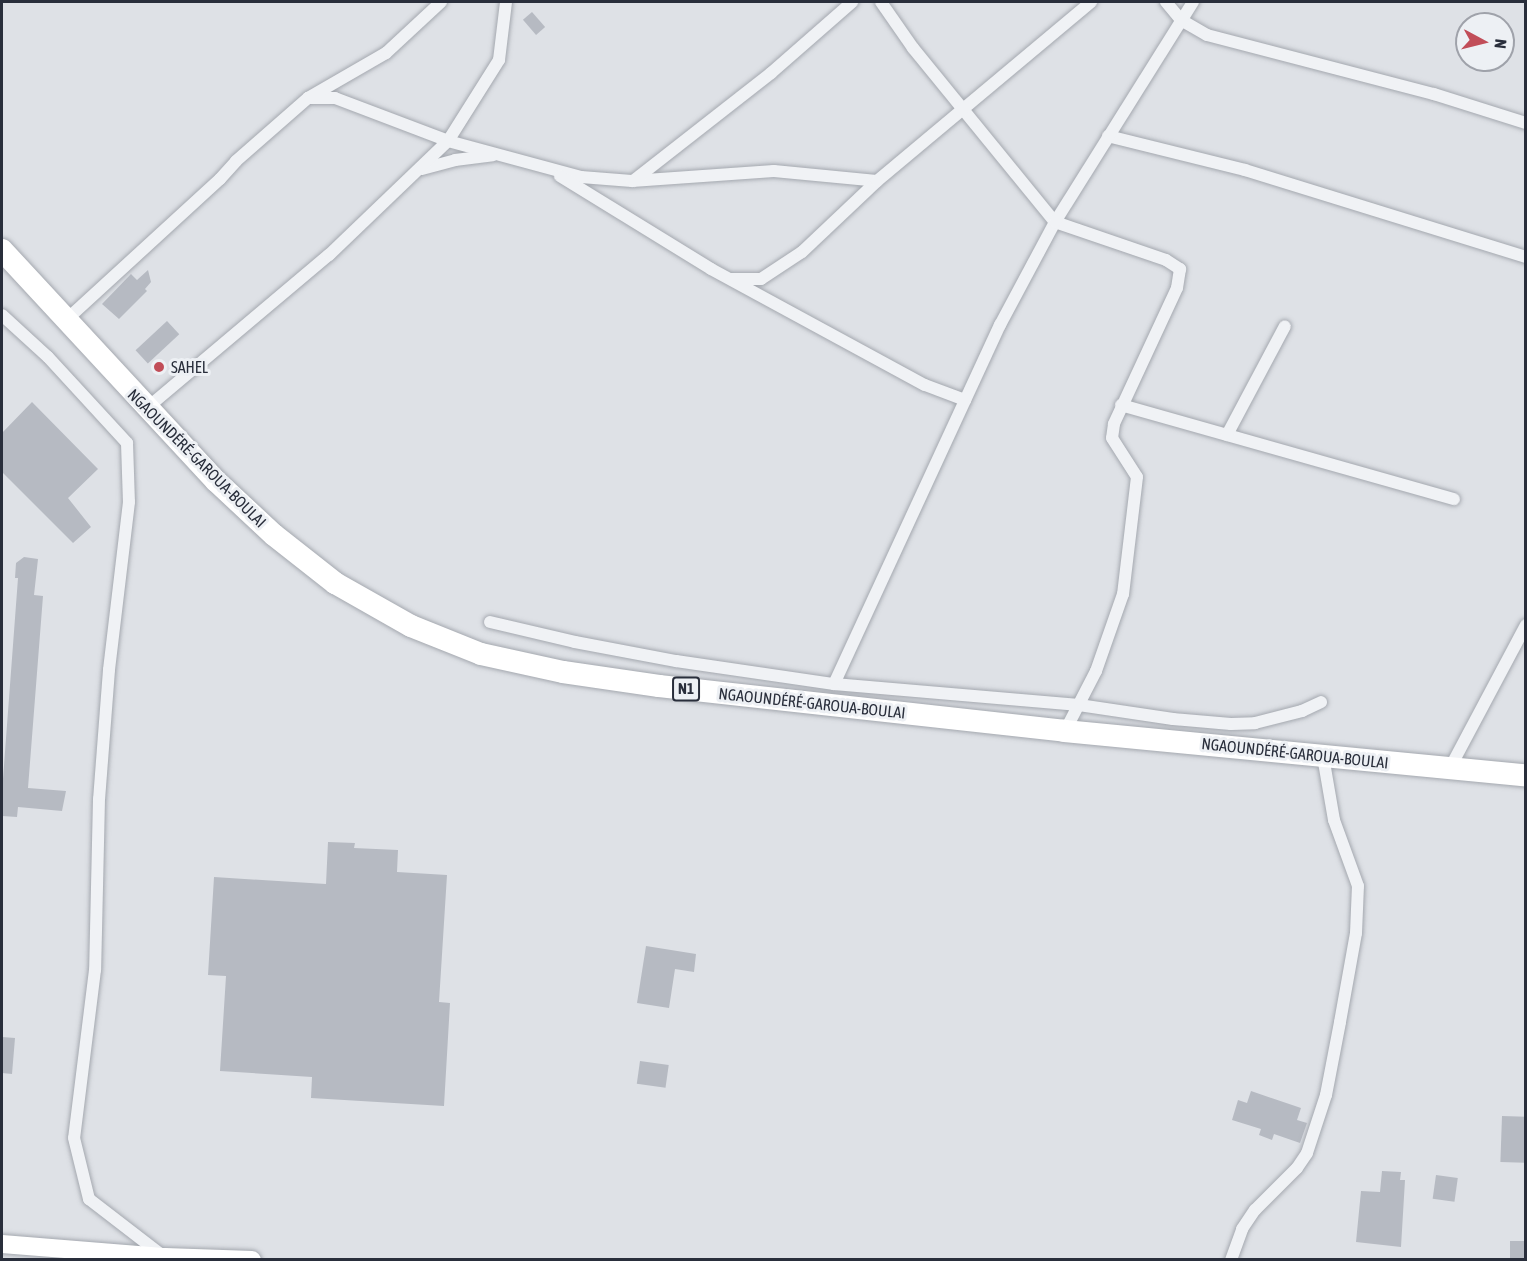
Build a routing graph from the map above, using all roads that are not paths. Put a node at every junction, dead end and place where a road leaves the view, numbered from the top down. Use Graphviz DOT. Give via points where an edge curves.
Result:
graph roads {
  1 [pos="441,2"];
  2 [pos="506,2"];
  3 [pos="852,2"];
  4 [pos="881,2"];
  5 [pos="1091,2"];
  6 [pos="1166,2"];
  7 [pos="1193,2"];
  8 [pos="1181,20"];
  9 [pos="308,98"];
  10 [pos="963,108"];
  11 [pos="1526,123"];
  12 [pos="1108,136"];
  13 [pos="448,141"];
  14 [pos="501,154"];
  15 [pos="545,166"];
  16 [pos="420,170"];
  17 [pos="632,181"];
  18 [pos="878,181"];
  19 [pos="1055,222"];
  20 [pos="2,250"];
  21 [pos="1526,257"];
  22 [pos="730,279"];
  23 [pos="2,315"];
  24 [pos="65,321"];
  25 [pos="1285,326"];
  26 [pos="965,400"];
  27 [pos="1121,405"];
  28 [pos="147,408"];
  29 [pos="1227,435"];
  30 [pos="1454,499"];
  31 [pos="490,622"];
  32 [pos="1526,625"];
  33 [pos="834,684"];
  34 [pos="905,688"];
  35 [pos="1321,702"];
  36 [pos="1079,705"];
  37 [pos="922,715"];
  38 [pos="1065,731"];
  39 [pos="1323,756"];
  40 [pos="1450,768"];
  41 [pos="1526,775"];
  42 [pos="2,1244"];
  43 [pos="165,1257"];
  44 [pos="252,1260"];
  45 [pos="1231,1260"];
  1 -- 9 [label="street" via="386,53"];
  2 -- 13 [label="street" via="499,60"];
  3 -- 17 [label="street" via="771,73"];
  4 -- 10 [label="street"];
  5 -- 10 [label="street"];
  6 -- 8 [label="street"];
  7 -- 8 [label="street"];
  8 -- 11 [label="street" via="1207,35 1434,94"];
  8 -- 12 [label="street"];
  9 -- 13 [label="street" via="335,98"];
  9 -- 24 [label="street"];
  10 -- 18 [label="street"];
  10 -- 19 [label="street"];
  12 -- 19 [label="street"];
  12 -- 21 [label="street" via="1245,170"];
  13 -- 14 [label="street"];
  13 -- 16 [label="street"];
  14 -- 15 [label="street"];
  14 -- 16 [label="street" via="455,160"];
  15 -- 17 [label="street" via="581,177"];
  15 -- 22 [label="street"];
  16 -- 28 [label="street" via="329,255"];
  17 -- 18 [label="street" via="774,171"];
  18 -- 22 [label="street" via="802,252 761,279"];
  19 -- 26 [label="street"];
  19 -- 27 [label="street" via="1166,260 1180,269 1177,288"];
  20 -- 24 [label="highway, NGAOUNDÉRÉ-GAROUA-BOULAI / N1"];
  22 -- 26 [label="street" via="925,385"];
  23 -- 43 [label="street" via="48,357 127,443 129,502 109,670 99,799 95,970 74,1138 89,1199"];
  24 -- 28 [label="highway, NGAOUNDÉRÉ-GAROUA-BOULAI / N1"];
  25 -- 29 [label="street"];
  26 -- 33 [label="street"];
  27 -- 29 [label="street"];
  27 -- 36 [label="street" via="1112,438 1137,477 1123,594 1096,671"];
  28 -- 37 [label="highway, NGAOUNDÉRÉ-GAROUA-BOULAI / N1" via="274,535 335,583 411,626 481,654 563,672 658,686"];
  29 -- 30 [label="street"];
  31 -- 33 [label="street" via="676,661"];
  32 -- 40 [label="street"];
  33 -- 34 [label="street"];
  34 -- 36 [label="street"];
  34 -- 37 [label="street"];
  35 -- 36 [label="street" via="1281,718 1231,724"];
  36 -- 38 [label="street"];
  37 -- 38 [label="highway, NGAOUNDÉRÉ-GAROUA-BOULAI / N1"];
  38 -- 39 [label="highway, NGAOUNDÉRÉ-GAROUA-BOULAI / N1"];
  39 -- 40 [label="highway, NGAOUNDÉRÉ-GAROUA-BOULAI / N1"];
  39 -- 45 [label="street" via="1334,820 1359,897 1340,1022 1326,1095 1307,1153 1255,1210 1242,1229"];
  40 -- 41 [label="highway, NGAOUNDÉRÉ-GAROUA-BOULAI / N1"];
  42 -- 43 [label="street"];
  43 -- 44 [label="street"];
}
